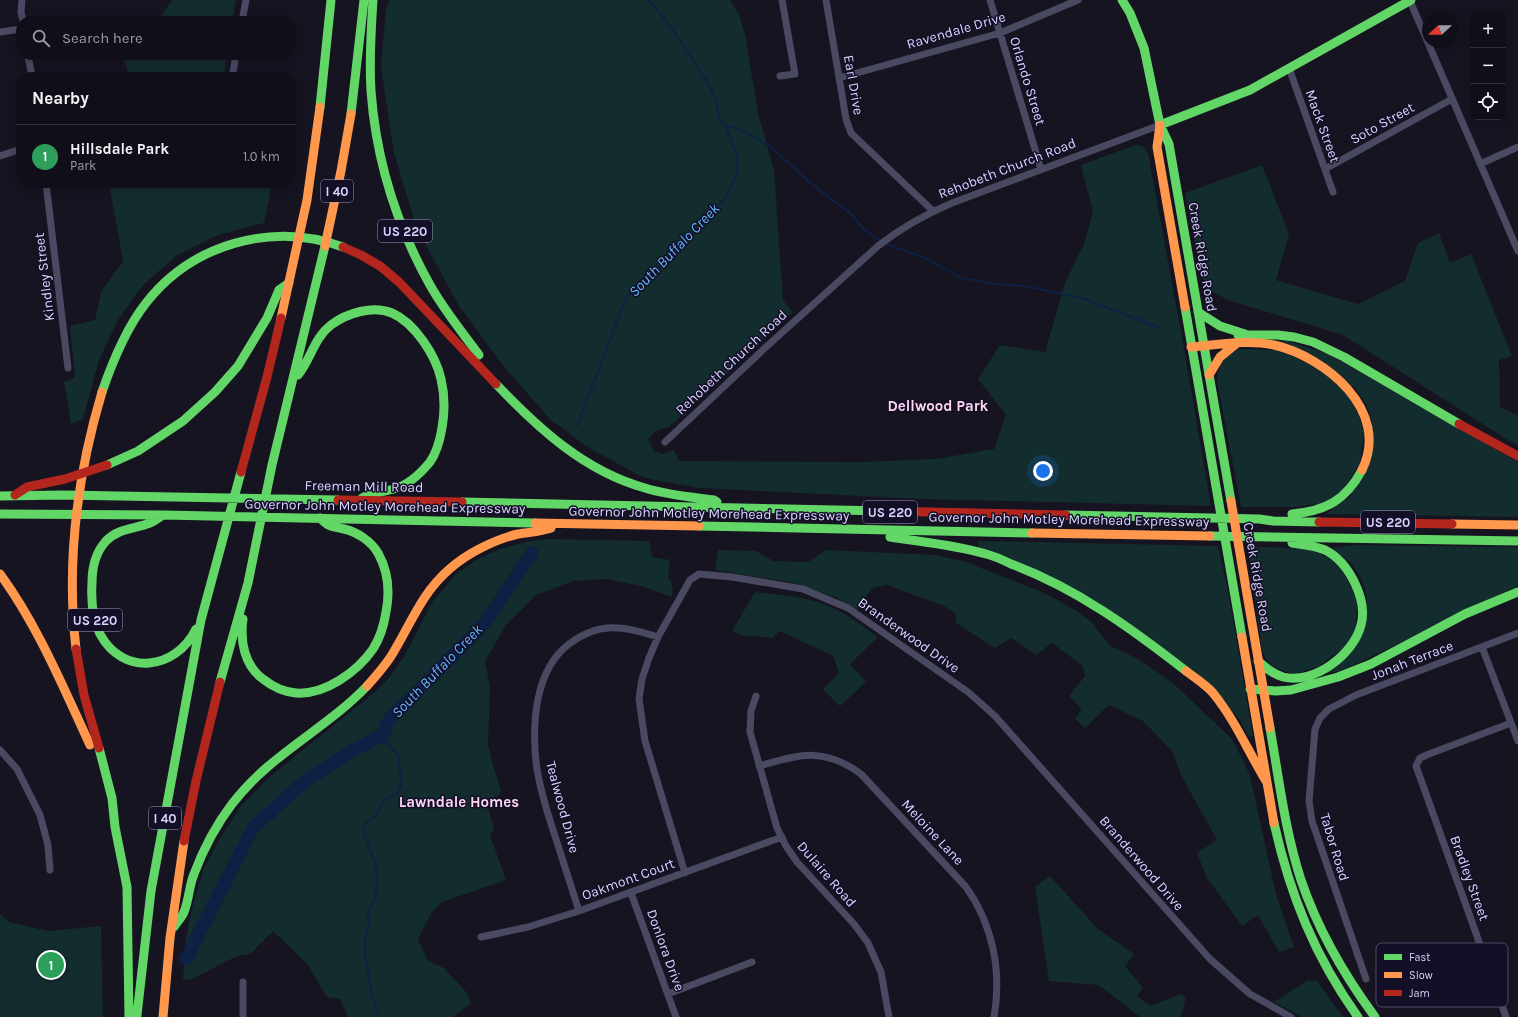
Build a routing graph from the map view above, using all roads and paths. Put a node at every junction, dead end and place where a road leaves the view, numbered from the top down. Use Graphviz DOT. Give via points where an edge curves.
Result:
graph roads {
  1 [pos="22,0"];
  2 [pos="246,0"];
  3 [pos="331,0"];
  4 [pos="364,0"];
  5 [pos="373,0"];
  6 [pos="782,0"];
  7 [pos="826,0"];
  8 [pos="990,0"];
  9 [pos="1078,0"];
  10 [pos="1122,0"];
  11 [pos="1410,0"];
  12 [pos="22,16"];
  13 [pos="243,16"];
  14 [pos="16,30"];
  15 [pos="0,32"];
  16 [pos="1000,33"];
  17 [pos="29,60"];
  18 [pos="235,60"];
  19 [pos="1289,68"];
  20 [pos="31,72"];
  21 [pos="233,72"];
  22 [pos="780,76"];
  23 [pos="839,78"];
  24 [pos="1452,99"];
  25 [pos="1160,125"];
  26 [pos="1518,147"];
  27 [pos="16,151"];
  28 [pos="0,156"];
  29 [pos="1480,164"];
  30 [pos="1041,169"];
  31 [pos="1325,169"];
  32 [pos="47,188"];
  33 [pos="1333,192"];
  34 [pos="934,211"];
  35 [pos="1518,251"];
  36 [pos="289,283"];
  37 [pos="1198,312"];
  38 [pos="1245,334"];
  39 [pos="1203,342"];
  40 [pos="1190,343"];
  41 [pos="1238,343"];
  42 [pos="68,368"];
  43 [pos="1209,375"];
  44 [pos="294,379"];
  45 [pos="536,424"];
  46 [pos="665,442"];
  47 [pos="1518,456"];
  48 [pos="15,495"];
  49 [pos="0,496"];
  50 [pos="358,500"];
  51 [pos="728,508"];
  52 [pos="0,514"];
  53 [pos="164,515"];
  54 [pos="320,518"];
  55 [pos="1259,518"];
  56 [pos="561,524"];
  57 [pos="1518,525"];
  58 [pos="880,530"];
  59 [pos="1263,537"];
  60 [pos="1518,540"];
  61 [pos="0,574"];
  62 [pos="248,582"];
  63 [pos="1518,592"];
  64 [pos="201,620"];
  65 [pos="1518,633"];
  66 [pos="658,637"];
  67 [pos="1482,648"];
  68 [pos="1258,661"];
  69 [pos="1250,689"];
  70 [pos="1264,691"];
  71 [pos="756,696"];
  72 [pos="1320,718"];
  73 [pos="1511,723"];
  74 [pos="1518,741"];
  75 [pos="0,750"];
  76 [pos="759,766"];
  77 [pos="1266,781"];
  78 [pos="114,818"];
  79 [pos="782,837"];
  80 [pos="50,870"];
  81 [pos="685,873"];
  82 [pos="631,893"];
  83 [pos="579,911"];
  84 [pos="171,932"];
  85 [pos="481,937"];
  86 [pos="1479,943"];
  87 [pos="752,962"];
  88 [pos="1366,979"];
  89 [pos="243,982"];
  90 [pos="668,994"];
  91 [pos="1502,1007"];
  92 [pos="129,1017"];
  93 [pos="137,1017"];
  94 [pos="163,1017"];
  95 [pos="243,1017"];
  96 [pos="676,1017"];
  97 [pos="889,1017"];
  98 [pos="994,1017"];
  99 [pos="1291,1017"];
  100 [pos="1358,1017"];
  101 [pos="1375,1017"];
  102 [pos="1506,1017"];
  1 -- 12 [label="street"];
  2 -- 13 [label="street"];
  3 -- 36 [label="main road, I 40" via="326,69 315,148"];
  4 -- 44 [label="main road, I 40" via="357,70 342,169"];
  5 -- 45 [label="main road, US 220" via="370,59 376,128 393,200 405,232 443,305"];
  6 -- 22 [label="street" via="795,74"];
  7 -- 23 [label="street, Earl Drive"];
  8 -- 16 [label="street, Orlando Street"];
  9 -- 16 [label="street, Ravendale Drive"];
  10 -- 25 [label="main road, Creek Ridge Road" via="1144,48"];
  11 -- 19 [label="main road, Rehobeth Church Road"];
  11 -- 24 [label="street"];
  14 -- 15 [label="street"];
  16 -- 23 [label="street, Ravendale Drive"];
  16 -- 30 [label="street, Orlando Street"];
  17 -- 20 [label="street"];
  18 -- 21 [label="street"];
  19 -- 25 [label="main road, Rehobeth Church Road" via="1250,90"];
  19 -- 31 [label="street, Mack Street"];
  23 -- 34 [label="street, Earl Drive" via="851,133"];
  24 -- 29 [label="street"];
  24 -- 31 [label="street, Soto Street"];
  25 -- 30 [label="street, Rehobeth Church Road"];
  25 -- 37 [label="main road, Creek Ridge Road" via="1169,144"];
  25 -- 40 [label="main road, Creek Ridge Road" via="1157,147"];
  26 -- 29 [label="street"];
  27 -- 28 [label="street"];
  29 -- 35 [label="street"];
  30 -- 34 [label="street, Rehobeth Church Road"];
  31 -- 33 [label="street, Mack Street"];
  32 -- 42 [label="street, Kindley Street"];
  34 -- 46 [label="street, Rehobeth Church Road" via="894,233 878,246"];
  36 -- 48 [label="main road" via="279,290 267,318 238,366 215,392 184,420 138,451 99,468 27,487"];
  36 -- 64 [label="main road, I 40" via="267,377"];
  37 -- 38 [label="main road" via="1215,325"];
  37 -- 39 [label="main road, Creek Ridge Road"];
  38 -- 39 [label="main road"];
  38 -- 47 [label="main road" via="1278,334 1302,339 1334,352"];
  39 -- 40 [label="main road"];
  39 -- 41 [label="main road"];
  39 -- 43 [label="main road, Creek Ridge Road"];
  40 -- 69 [label="main road, Creek Ridge Road"];
  41 -- 43 [label="main road" via="1218,357"];
  41 -- 55 [label="main road" via="1274,345 1302,354 1336,374 1363,414 1368,432 1367,461 1348,493 1321,509 1304,513 1272,514"];
  43 -- 68 [label="main road, Creek Ridge Road"];
  44 -- 50 [label="main road" via="305,368 322,334 338,321 357,313 389,312 423,339 429,348 444,389 443,417 435,452 430,461 411,480 399,487 370,493"];
  44 -- 62 [label="main road, I 40" via="272,466"];
  45 -- 51 [label="main road, US 220" via="574,454 634,486 714,500"];
  45 -- 78 [label="main road" via="405,286 378,265 345,247 315,239 278,235 244,240 214,249 183,267 157,290 144,305 122,343 111,370 96,414 81,481 75,523 72,597 77,660"];
  48 -- 49 [label="main road, Freeman Mill Road"];
  48 -- 50 [label="main road, Freeman Mill Road"];
  50 -- 51 [label="main road, Freeman Mill Road"];
  51 -- 55 [label="main road, Governor John Motley Morehead Expressway / US 220"];
  52 -- 53 [label="main road"];
  53 -- 54 [label="main road, Governor John Motley Morehead Expressway / US 220"];
  53 -- 64 [label="main road, US 220" via="149,524 121,530 112,535 100,548 92,575 91,594 95,621 113,651 143,664 165,660 181,649"];
  54 -- 56 [label="main road, Governor John Motley Morehead Expressway / US 220"];
  54 -- 62 [label="main road" via="330,527 344,529 362,537 379,553 388,581 388,604 383,627 366,658 348,674 315,692 291,694 273,686 250,666 242,644"];
  55 -- 57 [label="main road, Governor John Motley Morehead Expressway / US 220" via="1273,521"];
  56 -- 58 [label="main road, Governor John Motley Morehead Expressway / US 220"];
  56 -- 84 [label="main road" via="546,531 513,535 492,543 461,560 438,581 425,596 381,671 340,710 254,779 232,804 202,857 184,912"];
  58 -- 59 [label="main road, Governor John Motley Morehead Expressway / US 220"];
  58 -- 77 [label="main road" via="890,538 939,544 986,554 1021,567 1072,591 1115,618 1212,692 1239,730"];
  59 -- 60 [label="main road, Governor John Motley Morehead Expressway / US 220"];
  59 -- 68 [label="main road" via="1311,546 1331,553 1341,562 1359,590 1362,614 1361,627 1348,650 1334,663 1316,673 1288,679 1270,672"];
  61 -- 78 [label="main road" via="16,596 88,738"];
  62 -- 84 [label="main road, I 40" via="214,704 196,782"];
  63 -- 70 [label="main road" via="1465,614 1371,664 1338,677 1291,690"];
  64 -- 93 [label="main road, I 40" via="151,891"];
  65 -- 67 [label="street, Jonah Terrace"];
  66 -- 81 [label="street, Branderwood Drive" via="642,679 639,699 645,741"];
  66 -- 83 [label="street, Tealwood Drive" via="619,627 600,629 579,636 563,648 555,659 546,674 539,695 536,717 536,762 540,784"];
  66 -- 99 [label="street, Branderwood Drive" via="690,580 699,574 803,588 848,608 968,692 995,716 1210,959 1250,994"];
  67 -- 72 [label="street, Jonah Terrace" via="1356,695 1329,709"];
  67 -- 73 [label="street"];
  68 -- 70 [label="main road, Creek Ridge Road"];
  69 -- 70 [label="main road"];
  69 -- 77 [label="main road, Creek Ridge Road"];
  70 -- 101 [label="main road, Creek Ridge Road" via="1286,821 1302,880 1328,945 1356,992"];
  71 -- 76 [label="street, Dulaire Road" via="749,721 751,740"];
  72 -- 88 [label="street, Tabor Road" via="1315,729 1312,760 1309,800 1312,821"];
  73 -- 74 [label="street"];
  73 -- 86 [label="street, Bradley Street" via="1420,758 1416,766"];
  75 -- 80 [label="street" via="17,769 40,815 48,845"];
  76 -- 79 [label="street, Dulaire Road"];
  76 -- 98 [label="street, Meloine Lane" via="793,756 819,755 842,762 866,780 966,887 978,906 988,931 996,972"];
  77 -- 100 [label="main road, Creek Ridge Road" via="1282,860 1292,894 1322,962"];
  78 -- 92 [label="main road" via="127,887"];
  79 -- 81 [label="street, Oakmont Court"];
  79 -- 97 [label="street, Dulaire Road" via="804,871 854,924 868,943 882,977"];
  81 -- 82 [label="street, Oakmont Court"];
  82 -- 83 [label="street, Oakmont Court"];
  82 -- 90 [label="street, Donlora Drive"];
  83 -- 85 [label="street, Oakmont Court" via="528,927"];
  84 -- 94 [label="main road, I 40"];
  87 -- 90 [label="street"];
  89 -- 95 [label="street"];
  90 -- 96 [label="street, Donlora Drive"];
  91 -- 102 [label="street, Bradley Street"];
}
